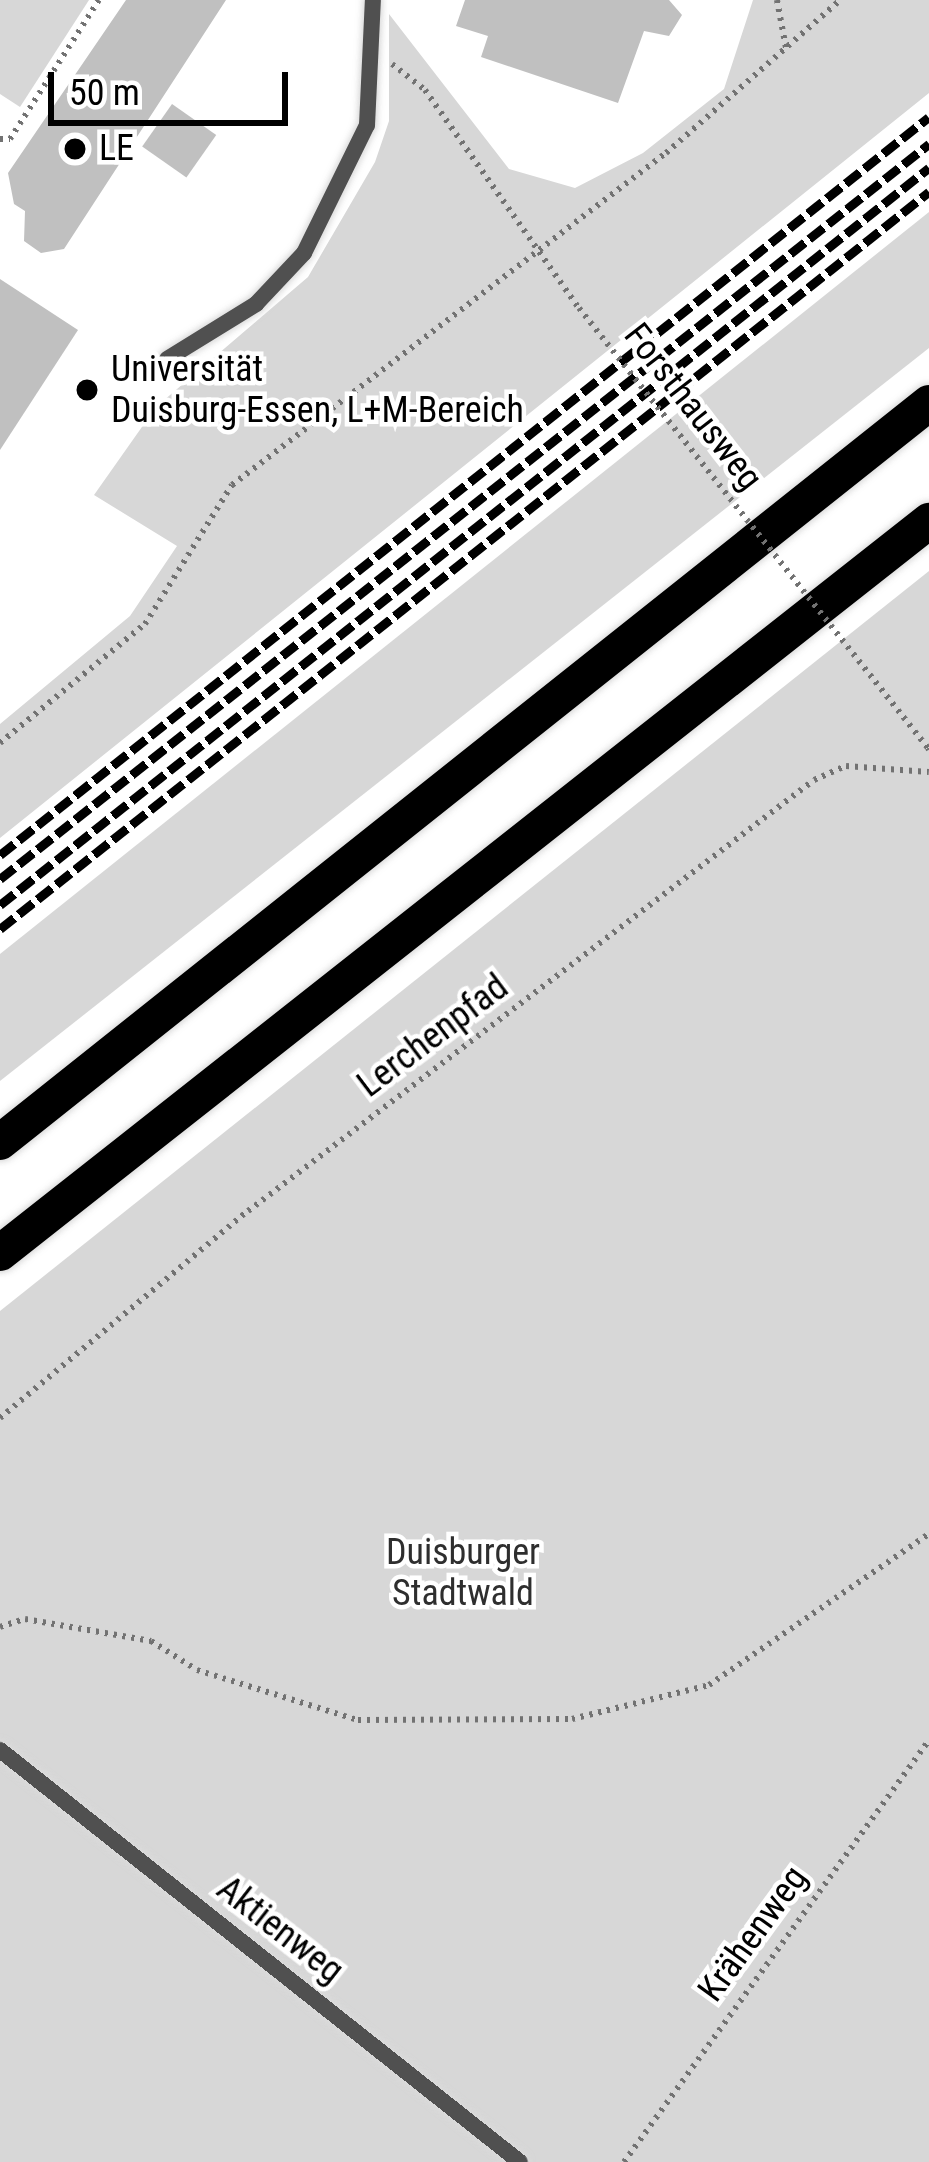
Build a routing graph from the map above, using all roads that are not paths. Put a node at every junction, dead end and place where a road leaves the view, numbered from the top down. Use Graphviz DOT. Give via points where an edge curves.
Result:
graph roads {
  1 [pos="373,0"];
  2 [pos="167,359"];
  3 [pos="929,403"];
  4 [pos="929,521"];
  5 [pos="0,1142"];
  6 [pos="0,1253"];
  7 [pos="0,1750"];
  8 [pos="520,2162"];
  1 -- 2 [label="lane" via="367,125 304,253 256,304"];
  3 -- 5 [label="highway"];
  4 -- 6 [label="highway"];
  7 -- 8 [label="lane, Aktienweg"];
}
